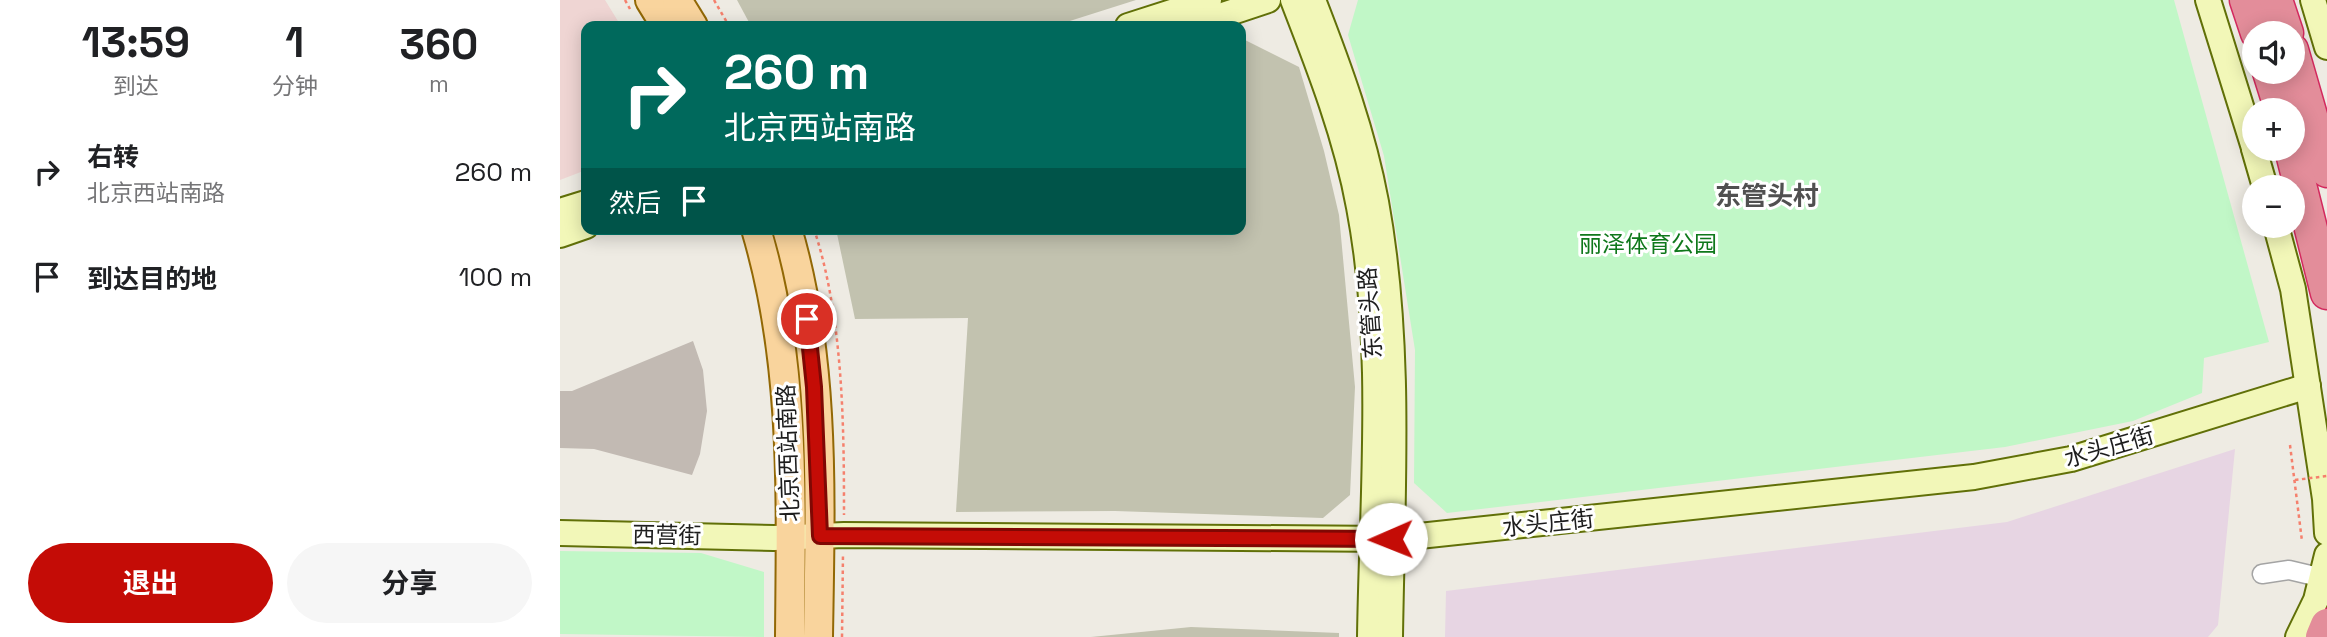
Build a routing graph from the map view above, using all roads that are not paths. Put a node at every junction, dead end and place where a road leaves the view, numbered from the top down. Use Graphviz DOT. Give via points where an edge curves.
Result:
graph roads {
  1 [pos="650,0"];
  2 [pos="677,0"];
  3 [pos="1209,0"];
  4 [pos="1268,0"];
  5 [pos="1293,0"];
  6 [pos="1313,0"];
  7 [pos="2208,0"];
  8 [pos="2246,0"];
  9 [pos="2276,0"];
  10 [pos="2313,0"];
  11 [pos="663,21"];
  12 [pos="690,21"];
  13 [pos="1144,21"];
  14 [pos="1205,21"];
  15 [pos="2253,21"];
  16 [pos="2283,21"];
  17 [pos="2327,47"];
  18 [pos="2302,84"];
  19 [pos="2242,109"];
  20 [pos="2294,161"];
  21 [pos="2327,171"];
  22 [pos="581,204"];
  23 [pos="560,211"];
  24 [pos="581,228"];
  25 [pos="560,235"];
  26 [pos="758,235"];
  27 [pos="788,235"];
  28 [pos="2279,238"];
  29 [pos="2327,293"];
  30 [pos="2308,386"];
  31 [pos="560,533"];
  32 [pos="2327,533"];
  33 [pos="820,536"];
  34 [pos="782,537"];
  35 [pos="1382,540"];
  36 [pos="2325,566"];
  37 [pos="2262,574"];
  38 [pos="2327,625"];
  39 [pos="790,637"];
  40 [pos="818,637"];
  41 [pos="1370,637"];
  42 [pos="1390,637"];
  43 [pos="2298,637"];
  44 [pos="2322,637"];
  1 -- 11 [label="main road"];
  2 -- 12 [label="main road"];
  3 -- 13 [label="street"];
  4 -- 14 [label="street"];
  5 -- 35 [label="street, 东管头路" via="1339,127 1359,206 1374,328"];
  6 -- 35 [label="street, 东管头路" via="1357,121 1386,269 1392,387"];
  7 -- 19 [label="street"];
  8 -- 15 [label="highway"];
  9 -- 16 [label="highway"];
  10 -- 17 [label="street"];
  18 -- 21 [label="highway"];
  20 -- 29 [label="highway"];
  22 -- 23 [label="street"];
  24 -- 25 [label="street"];
  26 -- 34 [label="main road, 北京西站南路" via="786,384"];
  27 -- 33 [label="main road, 北京西站南路" via="810,335"];
  28 -- 30 [label="street" via="2293,289"];
  30 -- 32 [label="street"];
  30 -- 35 [label="street, 水头庄街" via="2114,447 1974,477"];
  31 -- 34 [label="street, 西营街"];
  33 -- 34 [label="street, 水头庄街"];
  33 -- 35 [label="street, 水头庄街"];
  33 -- 40 [label="main road, 北京西站南路"];
  34 -- 39 [label="main road, 北京西站南路"];
  35 -- 41 [label="street, 东管头路"];
  35 -- 42 [label="street, 东管头路"];
  36 -- 37 [label="street"];
  36 -- 43 [label="street"];
  38 -- 44 [label="highway"];
}
